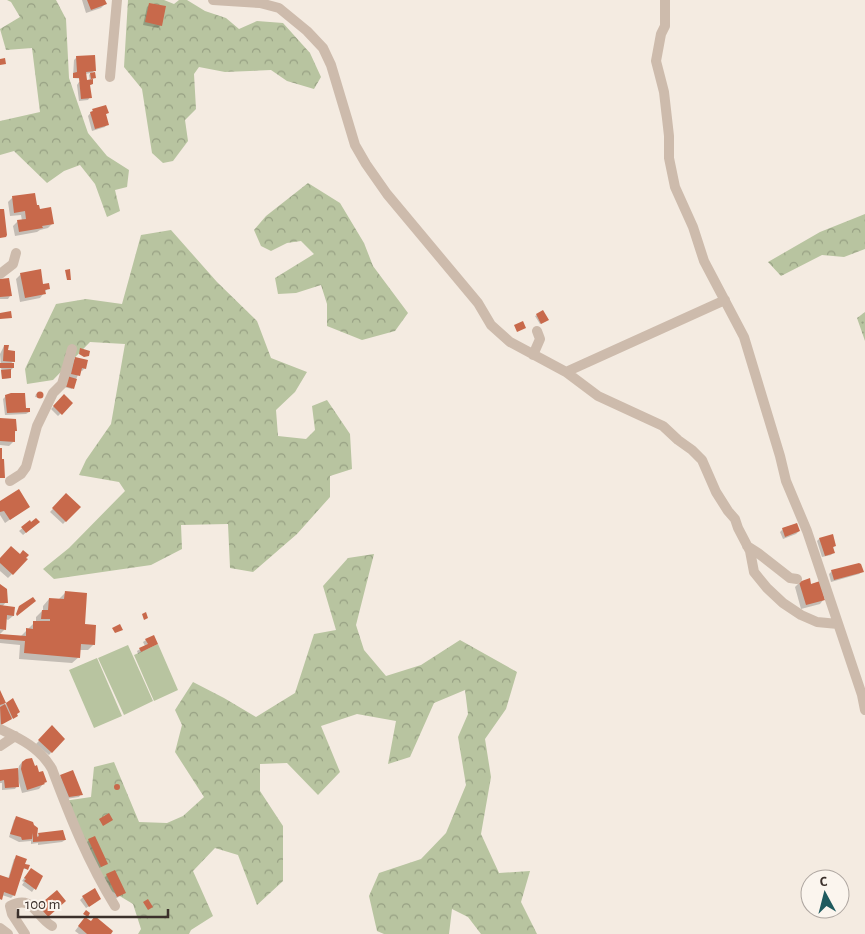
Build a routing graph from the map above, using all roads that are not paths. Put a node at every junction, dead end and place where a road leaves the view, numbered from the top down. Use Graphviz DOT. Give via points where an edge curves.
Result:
graph roads {
  1 [pos="117,0"];
  2 [pos="213,0"];
  3 [pos="665,0"];
  4 [pos="110,77"];
  5 [pos="16,253"];
  6 [pos="0,274"];
  7 [pos="725,300"];
  8 [pos="537,331"];
  9 [pos="72,349"];
  10 [pos="533,355"];
  11 [pos="566,372"];
  12 [pos="24,480"];
  13 [pos="5,482"];
  14 [pos="747,546"];
  15 [pos="797,579"];
  16 [pos="838,624"];
  17 [pos="865,710"];
  18 [pos="0,729"];
  19 [pos="15,736"];
  20 [pos="0,746"];
  21 [pos="115,906"];
  22 [pos="52,926"];
  23 [pos="0,928"];
  24 [pos="8,934"];
  25 [pos="25,934"];
  1 -- 4 [label="street"];
  2 -- 10 [label="street" via="260,3 279,8 323,48 355,145 366,164 406,218 478,303 491,325 510,342"];
  3 -- 7 [label="street" via="665,26 656,61 664,92 669,158 675,187 704,261"];
  5 -- 6 [label="street" via="13,264"];
  7 -- 11 [label="street"];
  7 -- 16 [label="street" via="744,337 786,481 807,531"];
  8 -- 10 [label="street" via="540,339"];
  9 -- 13 [label="street" via="62,384 53,393 37,426 26,467 21,474"];
  10 -- 11 [label="street"];
  11 -- 14 [label="street" via="598,396 663,426 692,450 702,460"];
  12 -- 13 [label="street"];
  14 -- 15 [label="street" via="790,578"];
  14 -- 16 [label="street" via="754,572 783,603 817,622"];
  16 -- 17 [label="street"];
  18 -- 19 [label="street"];
  19 -- 20 [label="street"];
  19 -- 21 [label="street" via="47,759 77,835"];
  22 -- 25 [label="street" via="34,906 17,903 10,906 12,914"];
  23 -- 24 [label="street"];
}
